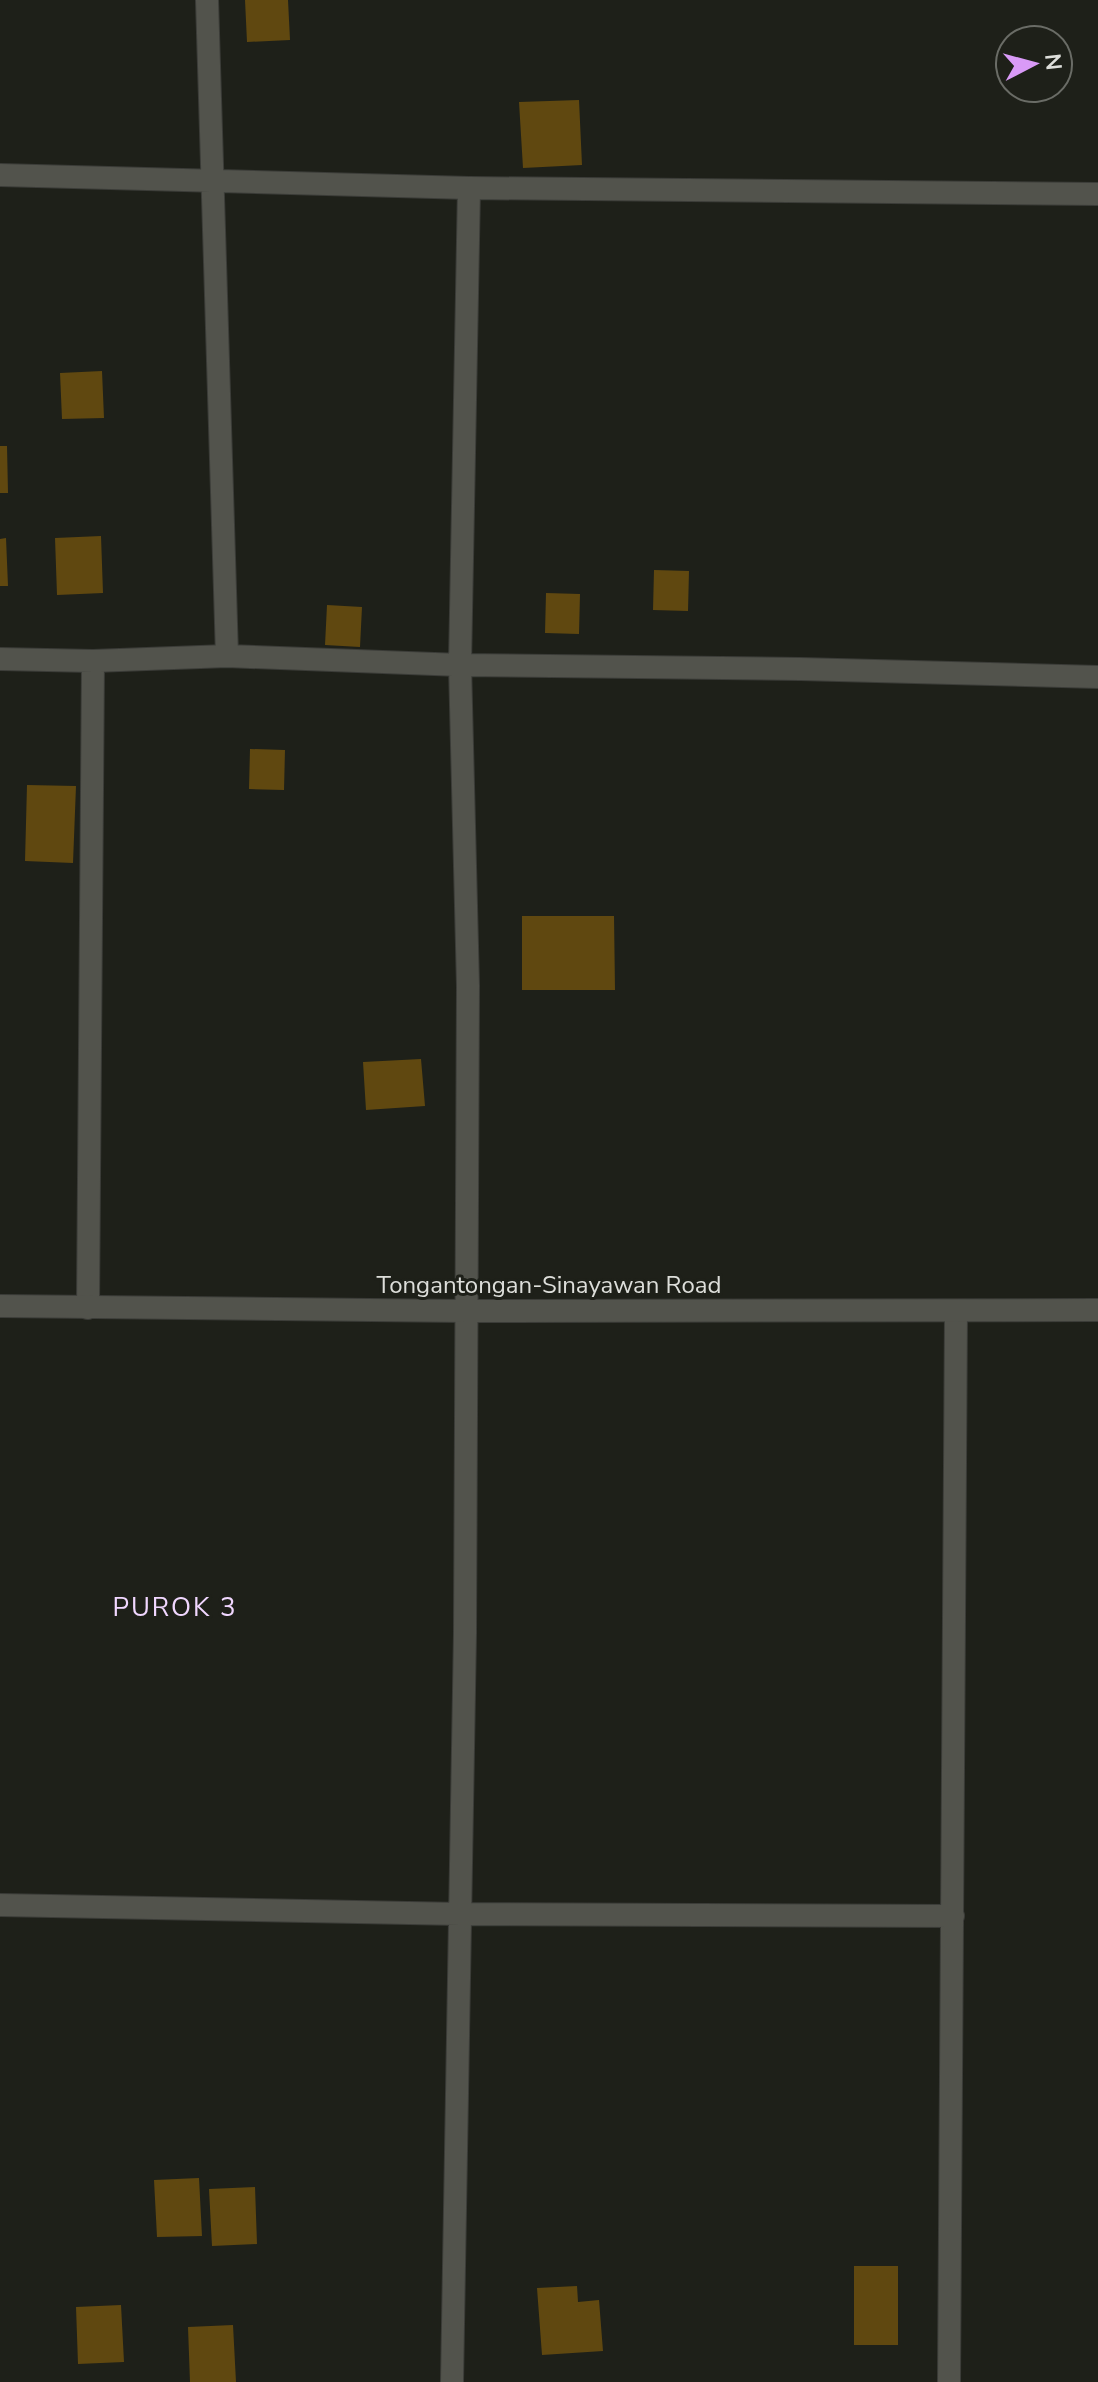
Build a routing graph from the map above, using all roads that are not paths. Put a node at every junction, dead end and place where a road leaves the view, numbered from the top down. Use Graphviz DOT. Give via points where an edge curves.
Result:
graph roads {
  1 [pos="207,0"];
  2 [pos="0,175"];
  3 [pos="214,181"];
  4 [pos="469,188"];
  5 [pos="1098,194"];
  6 [pos="227,656"];
  7 [pos="0,659"];
  8 [pos="93,661"];
  9 [pos="460,665"];
  10 [pos="1098,677"];
  11 [pos="0,1306"];
  12 [pos="88,1308"];
  13 [pos="1098,1310"];
  14 [pos="464,1311"];
  15 [pos="956,1311"];
  16 [pos="0,1905"];
  17 [pos="460,1914"];
  18 [pos="953,1916"];
  19 [pos="452,2382"];
  20 [pos="949,2382"];
  1 -- 3 [label="street"];
  2 -- 3 [label="street"];
  3 -- 4 [label="street"];
  3 -- 6 [label="street"];
  4 -- 5 [label="street"];
  4 -- 9 [label="street"];
  6 -- 8 [label="street"];
  6 -- 9 [label="street"];
  7 -- 8 [label="street"];
  8 -- 12 [label="street"];
  9 -- 10 [label="street"];
  9 -- 14 [label="street" via="468,986"];
  11 -- 12 [label="street, Tongantongan-Sinayawan Road"];
  12 -- 14 [label="street, Tongantongan-Sinayawan Road"];
  13 -- 15 [label="street, Tongantongan-Sinayawan Road"];
  14 -- 15 [label="street, Tongantongan-Sinayawan Road"];
  14 -- 17 [label="street"];
  15 -- 18 [label="street"];
  16 -- 17 [label="street"];
  17 -- 18 [label="street"];
  17 -- 19 [label="street"];
  18 -- 20 [label="street"];
}
